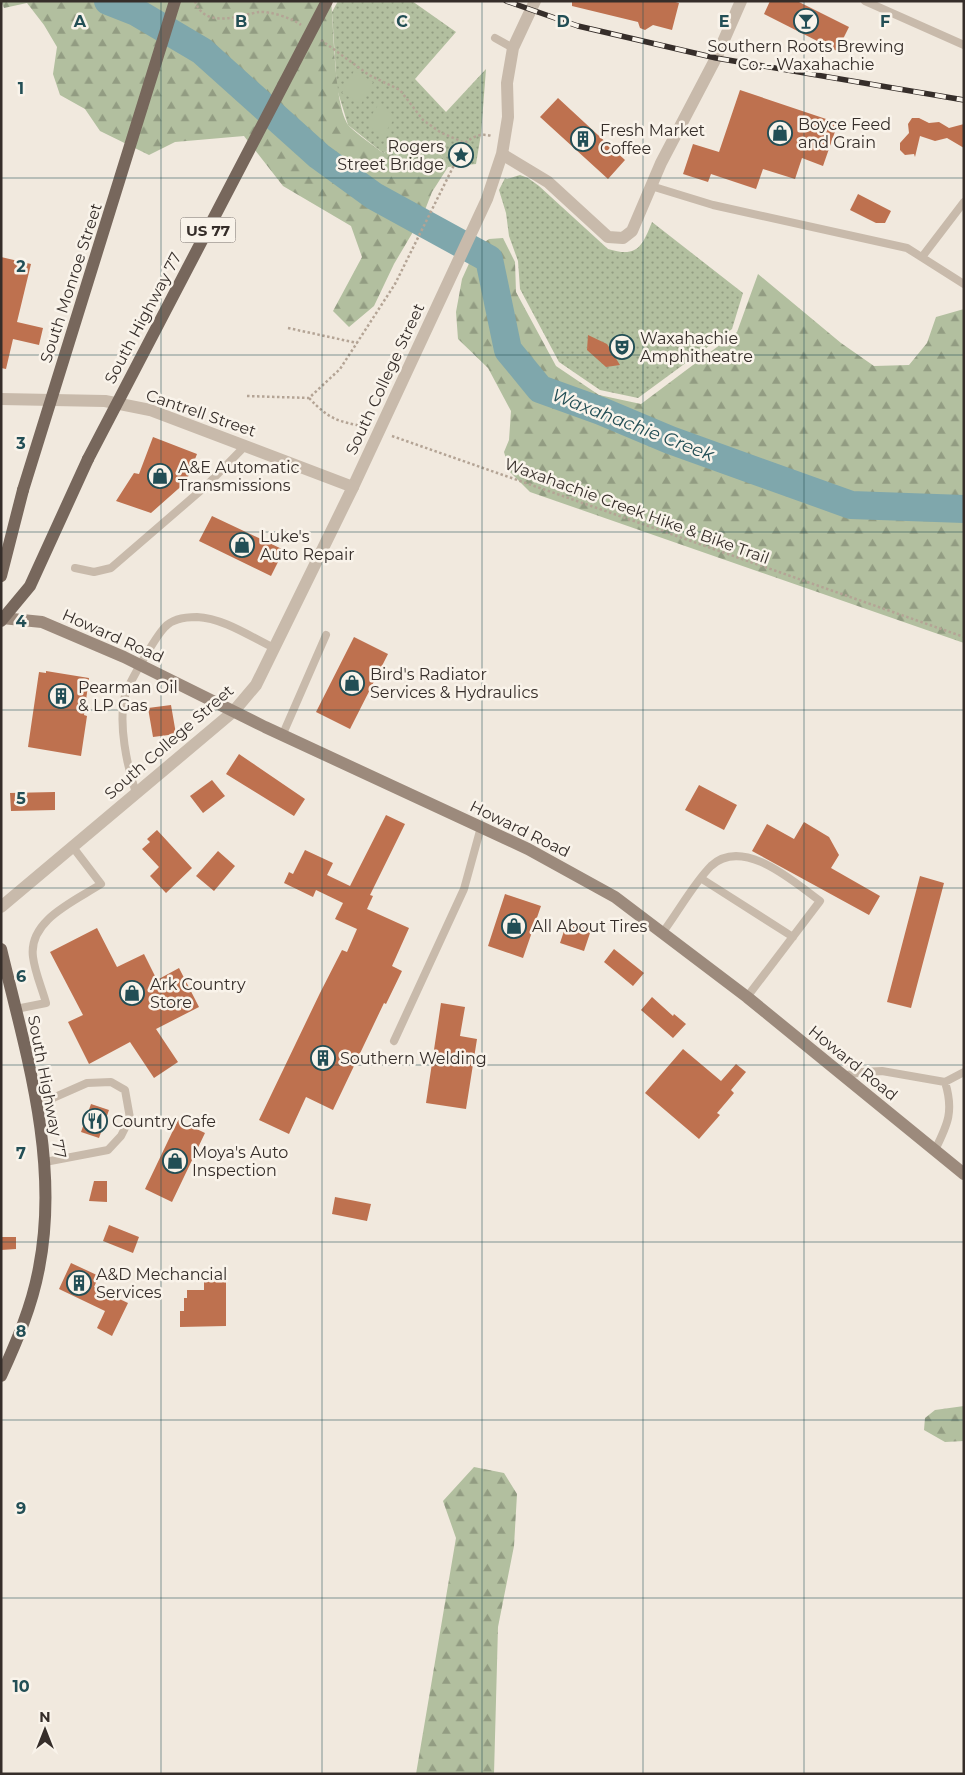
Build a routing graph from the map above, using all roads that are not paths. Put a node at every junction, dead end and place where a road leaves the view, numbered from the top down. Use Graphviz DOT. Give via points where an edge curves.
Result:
graph roads {
  1 [pos="175,1"];
  2 [pos="327,1"];
  3 [pos="535,1"];
  4 [pos="741,1"];
  5 [pos="865,1"];
  6 [pos="495,38"];
  7 [pos="964,46"];
  8 [pos="513,48"];
  9 [pos="502,154"];
  10 [pos="651,186"];
  11 [pos="964,202"];
  12 [pos="922,257"];
  13 [pos="964,284"];
  14 [pos="1,399"];
  15 [pos="246,445"];
  16 [pos="353,487"];
  17 [pos="76,568"];
  18 [pos="1,576"];
  19 [pos="2,615"];
  20 [pos="326,635"];
  21 [pos="274,648"];
  22 [pos="141,666"];
  23 [pos="234,711"];
  24 [pos="282,736"];
  25 [pos="136,793"];
  26 [pos="481,827"];
  27 [pos="72,846"];
  28 [pos="702,879"];
  29 [pos="1,907"];
  30 [pos="663,932"];
  31 [pos="793,937"];
  32 [pos="1,949"];
  33 [pos="747,997"];
  34 [pos="16,1009"];
  35 [pos="394,1040"];
  36 [pos="964,1072"];
  37 [pos="843,1076"];
  38 [pos="945,1082"];
  39 [pos="36,1105"];
  40 [pos="935,1150"];
  41 [pos="45,1162"];
  42 [pos="964,1174"];
  43 [pos="1,1376"];
  1 -- 18 [label="main road, South Monroe Street, bridge" via="23,490"];
  2 -- 19 [label="main road, South Highway 77 / US 77, bridge" via="88,459 30,586"];
  3 -- 8 [label="street, South College Street"];
  4 -- 10 [label="street"];
  5 -- 7 [label="lane"];
  6 -- 8 [label="lane"];
  8 -- 9 [label="street, South College Street"];
  9 -- 10 [label="street" via="548,182 608,237 623,238 632,231"];
  9 -- 16 [label="street, South College Street" via="487,199"];
  10 -- 12 [label="lane" via="713,205 907,248"];
  11 -- 12 [label="lane"];
  12 -- 13 [label="lane"];
  14 -- 15 [label="street, Cantrell Street" via="105,401 150,410"];
  15 -- 16 [label="street, Cantrell Street"];
  15 -- 17 [label="lane" via="206,486 111,568 94,572"];
  16 -- 21 [label="street, South College Street"];
  19 -- 22 [label="main road, Howard Road" via="42,622"];
  20 -- 24 [label="lane"];
  21 -- 22 [label="lane" via="215,621 182,618 165,627"];
  21 -- 23 [label="street, South College Street" via="256,685"];
  22 -- 23 [label="main road, Howard Road"];
  22 -- 25 [label="lane" via="125,695 124,734 128,769"];
  23 -- 24 [label="main road, Howard Road"];
  23 -- 25 [label="street, South College Street"];
  24 -- 26 [label="main road, Howard Road"];
  25 -- 27 [label="street, South College Street"];
  26 -- 30 [label="main road, Howard Road" via="615,897"];
  26 -- 35 [label="lane" via="464,889"];
  27 -- 29 [label="street, South College Street"];
  27 -- 34 [label="lane" via="101,884 38,928 33,957 46,1003"];
  28 -- 30 [label="lane"];
  28 -- 31 [label="lane"];
  28 -- 31 [label="lane" via="725,857 752,859 774,868 820,901"];
  30 -- 33 [label="main road, Howard Road"];
  31 -- 33 [label="lane"];
  32 -- 34 [label="main road, South Highway 77"];
  33 -- 37 [label="main road, Howard Road"];
  34 -- 39 [label="main road, South Highway 77"];
  36 -- 38 [label="lane"];
  37 -- 38 [label="lane" via="882,1071"];
  37 -- 40 [label="main road, Howard Road"];
  38 -- 40 [label="lane" via="950,1114"];
  39 -- 41 [label="main road, South Highway 77"];
  39 -- 41 [label="lane" via="87,1082 111,1082 125,1090 130,1118 122,1136 108,1150"];
  40 -- 42 [label="main road, Howard Road"];
  41 -- 43 [label="main road, South Highway 77" via="46,1210 39,1270 26,1317"];
}
